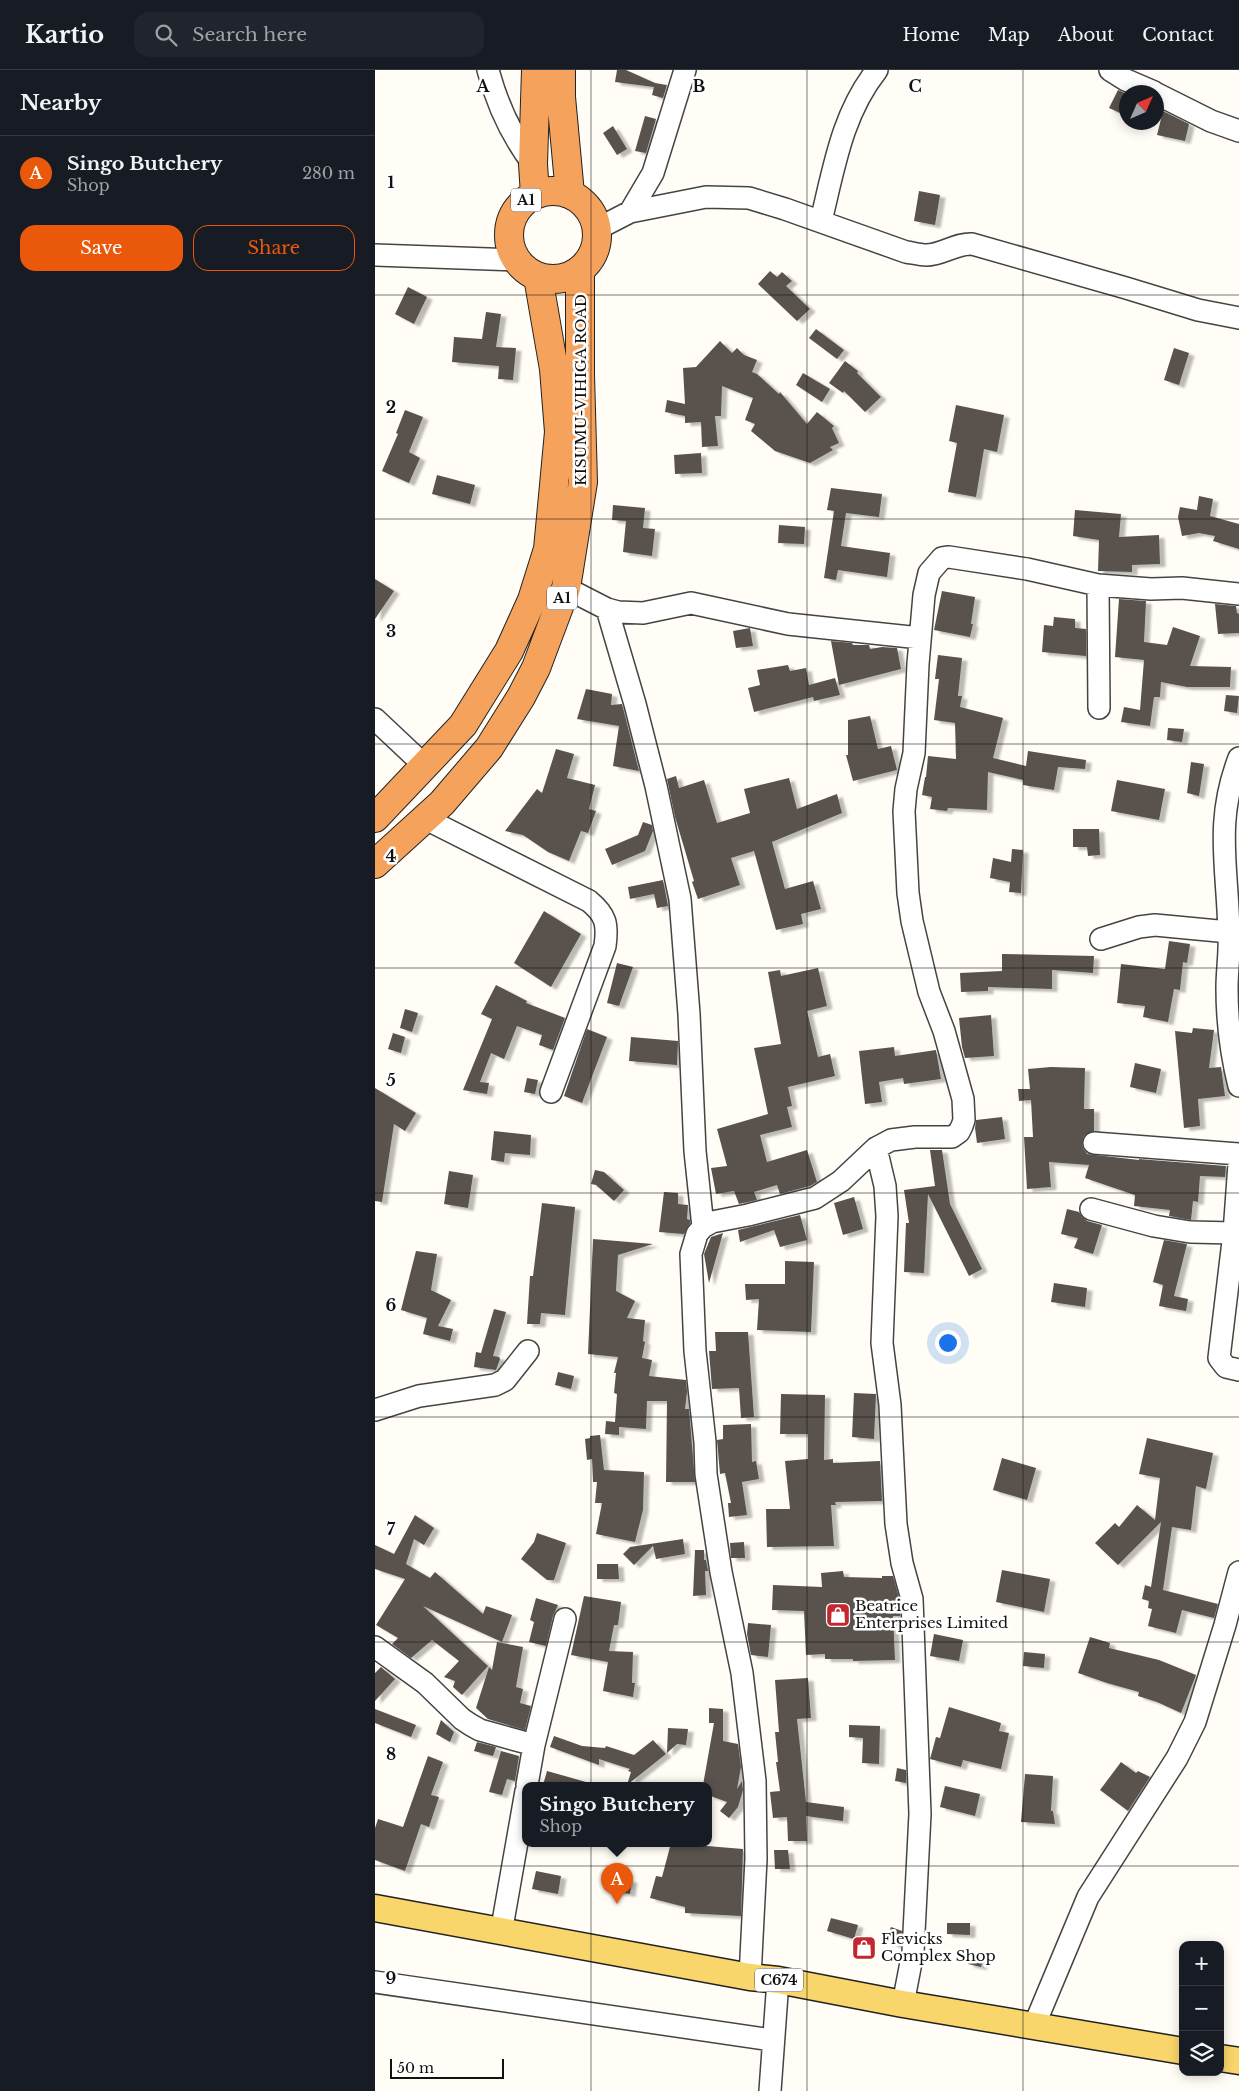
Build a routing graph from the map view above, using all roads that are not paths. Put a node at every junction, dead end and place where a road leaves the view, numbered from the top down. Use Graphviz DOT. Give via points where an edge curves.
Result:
graph roads {
  1 [pos="488,70"];
  2 [pos="537,70"];
  3 [pos="561,70"];
  4 [pos="685,70"];
  5 [pos="877,70"];
  6 [pos="1110,70"];
  7 [pos="1137,85"];
  8 [pos="1164,98"];
  9 [pos="1239,131"];
  10 [pos="533,164"];
  11 [pos="570,194"];
  12 [pos="535,195"];
  13 [pos="630,212"];
  14 [pos="821,221"];
  15 [pos="597,229"];
  16 [pos="375,255"];
  17 [pos="516,260"];
  18 [pos="580,270"];
  19 [pos="538,277"];
  20 [pos="1239,318"];
  21 [pos="1098,585"];
  22 [pos="566,588"];
  23 [pos="1239,594"];
  24 [pos="607,610"];
  25 [pos="920,638"];
  26 [pos="1099,708"];
  27 [pos="375,719"];
  28 [pos="1239,758"];
  29 [pos="425,766"];
  30 [pos="375,818"];
  31 [pos="426,819"];
  32 [pos="1231,853"];
  33 [pos="375,864"];
  34 [pos="1229,932"];
  35 [pos="1101,939"];
  36 [pos="1239,1086"];
  37 [pos="551,1092"];
  38 [pos="1094,1143"];
  39 [pos="877,1148"];
  40 [pos="1239,1154"];
  41 [pos="1239,1164"];
  42 [pos="1091,1209"];
  43 [pos="703,1227"];
  44 [pos="1234,1233"];
  45 [pos="528,1351"];
  46 [pos="1239,1370"];
  47 [pos="375,1410"];
  48 [pos="1239,1572"];
  49 [pos="565,1619"];
  50 [pos="376,1651"];
  51 [pos="534,1745"];
  52 [pos="528,1782"];
  53 [pos="522,1814"];
  54 [pos="375,1908"];
  55 [pos="501,1933"];
  56 [pos="750,1977"];
  57 [pos="778,1980"];
  58 [pos="375,1982"];
  59 [pos="903,2004"];
  60 [pos="1034,2026"];
  61 [pos="772,2040"];
  62 [pos="1179,2050"];
  63 [pos="1224,2059"];
  64 [pos="1239,2061"];
  65 [pos="770,2091"];
  1 -- 10 [label="street" via="500,109 520,148"];
  2 -- 10 [label="highway, A1"];
  3 -- 11 [label="highway"];
  4 -- 13 [label="street" via="653,172"];
  5 -- 14 [label="street" via="846,123"];
  6 -- 7 [label="street"];
  8 -- 9 [label="street"];
  10 -- 12 [label="highway, A1"];
  11 -- 12 [label="highway, A1" via="555,190"];
  11 -- 15 [label="highway" via="583,202 593,215"];
  12 -- 17 [label="highway, A1" via="517,208 511,220 508,233"];
  13 -- 14 [label="street" via="706,197 749,198"];
  13 -- 15 [label="street"];
  14 -- 20 [label="street" via="906,252 926,255 972,244 1197,310"];
  15 -- 18 [label="highway" via="591,259"];
  16 -- 17 [label="street"];
  17 -- 19 [label="highway"];
  18 -- 19 [label="highway" via="551,280"];
  18 -- 22 [label="highway, KISUMU-VIHIGA ROAD / A1" via="583,482"];
  19 -- 29 [label="highway, A1" via="554,369 559,432 548,549 533,600 509,651 463,725"];
  21 -- 23 [label="street"];
  21 -- 25 [label="street" via="1027,569 942,558 929,573"];
  21 -- 26 [label="street"];
  22 -- 24 [label="street"];
  22 -- 31 [label="highway, KISUMU-VIHIGA ROAD / A1" via="536,668 512,712 489,748"];
  24 -- 25 [label="street" via="631,614 691,604 788,624"];
  24 -- 43 [label="street" via="635,704 680,899 695,1151"];
  25 -- 39 [label="street" via="914,753 904,811 908,892 929,992 963,1099 964,1120 952,1138 891,1140"];
  27 -- 29 [label="street"];
  28 -- 32 [label="street" via="1224,814"];
  29 -- 30 [label="highway, A1"];
  31 -- 33 [label="highway, KISUMU-VIHIGA ROAD / A1"];
  31 -- 37 [label="street" via="589,901 603,916 607,934 605,946"];
  32 -- 34 [label="street"];
  34 -- 35 [label="street" via="1155,925"];
  34 -- 36 [label="street" via="1228,1026"];
  38 -- 40 [label="street"];
  39 -- 43 [label="street" via="841,1181 815,1198 712,1222"];
  39 -- 59 [label="street" via="887,1216 882,1343 896,1524 912,1599 920,1814 913,1952"];
  41 -- 44 [label="street"];
  42 -- 44 [label="street" via="1154,1226 1190,1232"];
  43 -- 56 [label="street" via="693,1242 691,1254 695,1351 706,1474 721,1572 742,1673 755,1781 756,1859"];
  44 -- 46 [label="street" via="1219,1358 1226,1367"];
  45 -- 47 [label="street" via="505,1380 495,1385 419,1396"];
  48 -- 60 [label="street" via="1195,1722 1177,1758 1088,1897"];
  49 -- 51 [label="street"];
  50 -- 51 [label="street" via="425,1683 471,1725"];
  51 -- 52 [label="street"];
  53 -- 55 [label="street"];
  54 -- 55 [label="main road, C674"];
  55 -- 56 [label="main road, C674"];
  56 -- 57 [label="main road, C674"];
  57 -- 59 [label="main road, C674"];
  57 -- 61 [label="street"];
  58 -- 61 [label="street"];
  59 -- 60 [label="main road, C674"];
  60 -- 62 [label="main road, C674"];
  61 -- 65 [label="street"];
  63 -- 64 [label="main road"];
}
